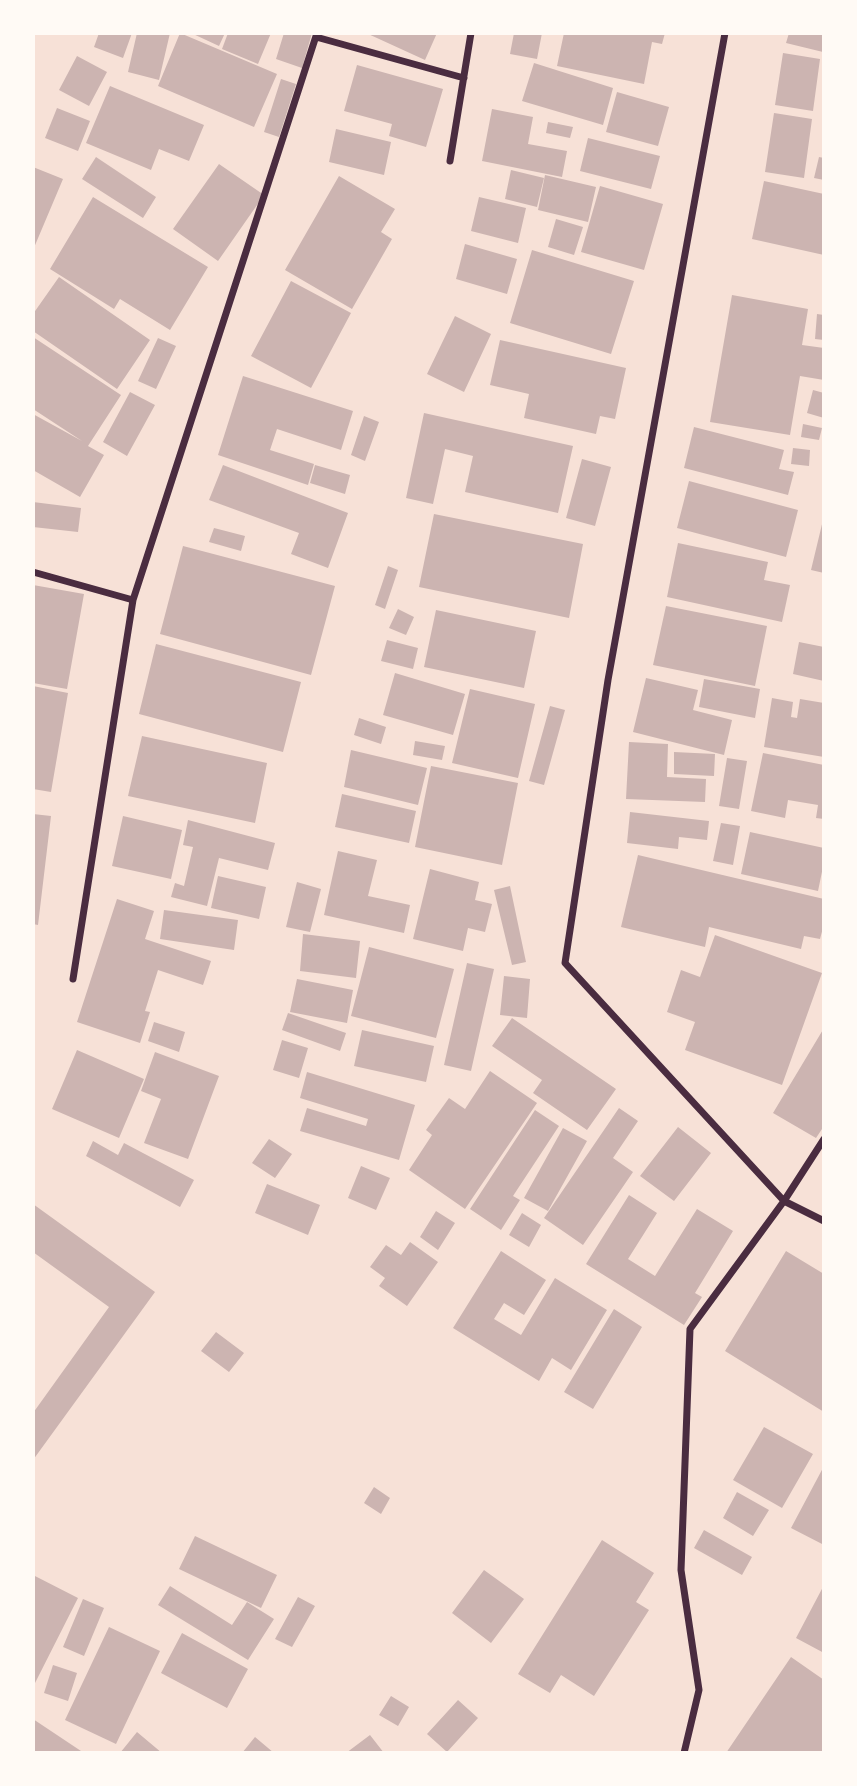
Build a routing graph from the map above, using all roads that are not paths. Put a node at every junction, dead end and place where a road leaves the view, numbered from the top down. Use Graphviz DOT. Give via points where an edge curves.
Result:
graph roads {
  1 [pos="471,33"];
  2 [pos="725,33"];
  3 [pos="316,35"];
  4 [pos="464,78"];
  5 [pos="450,161"];
  6 [pos="33,572"];
  7 [pos="133,600"];
  8 [pos="73,979"];
  9 [pos="824,1139"];
  10 [pos="784,1201"];
  11 [pos="824,1221"];
  12 [pos="684,1753"];
  1 -- 4 [label="street"];
  2 -- 10 [label="street" via="608,680 565,963"];
  3 -- 4 [label="street"];
  3 -- 7 [label="street"];
  4 -- 5 [label="street"];
  6 -- 7 [label="street"];
  7 -- 8 [label="street"];
  9 -- 10 [label="street"];
  10 -- 11 [label="street"];
  10 -- 12 [label="street" via="690,1329 681,1570 699,1690"];
}
